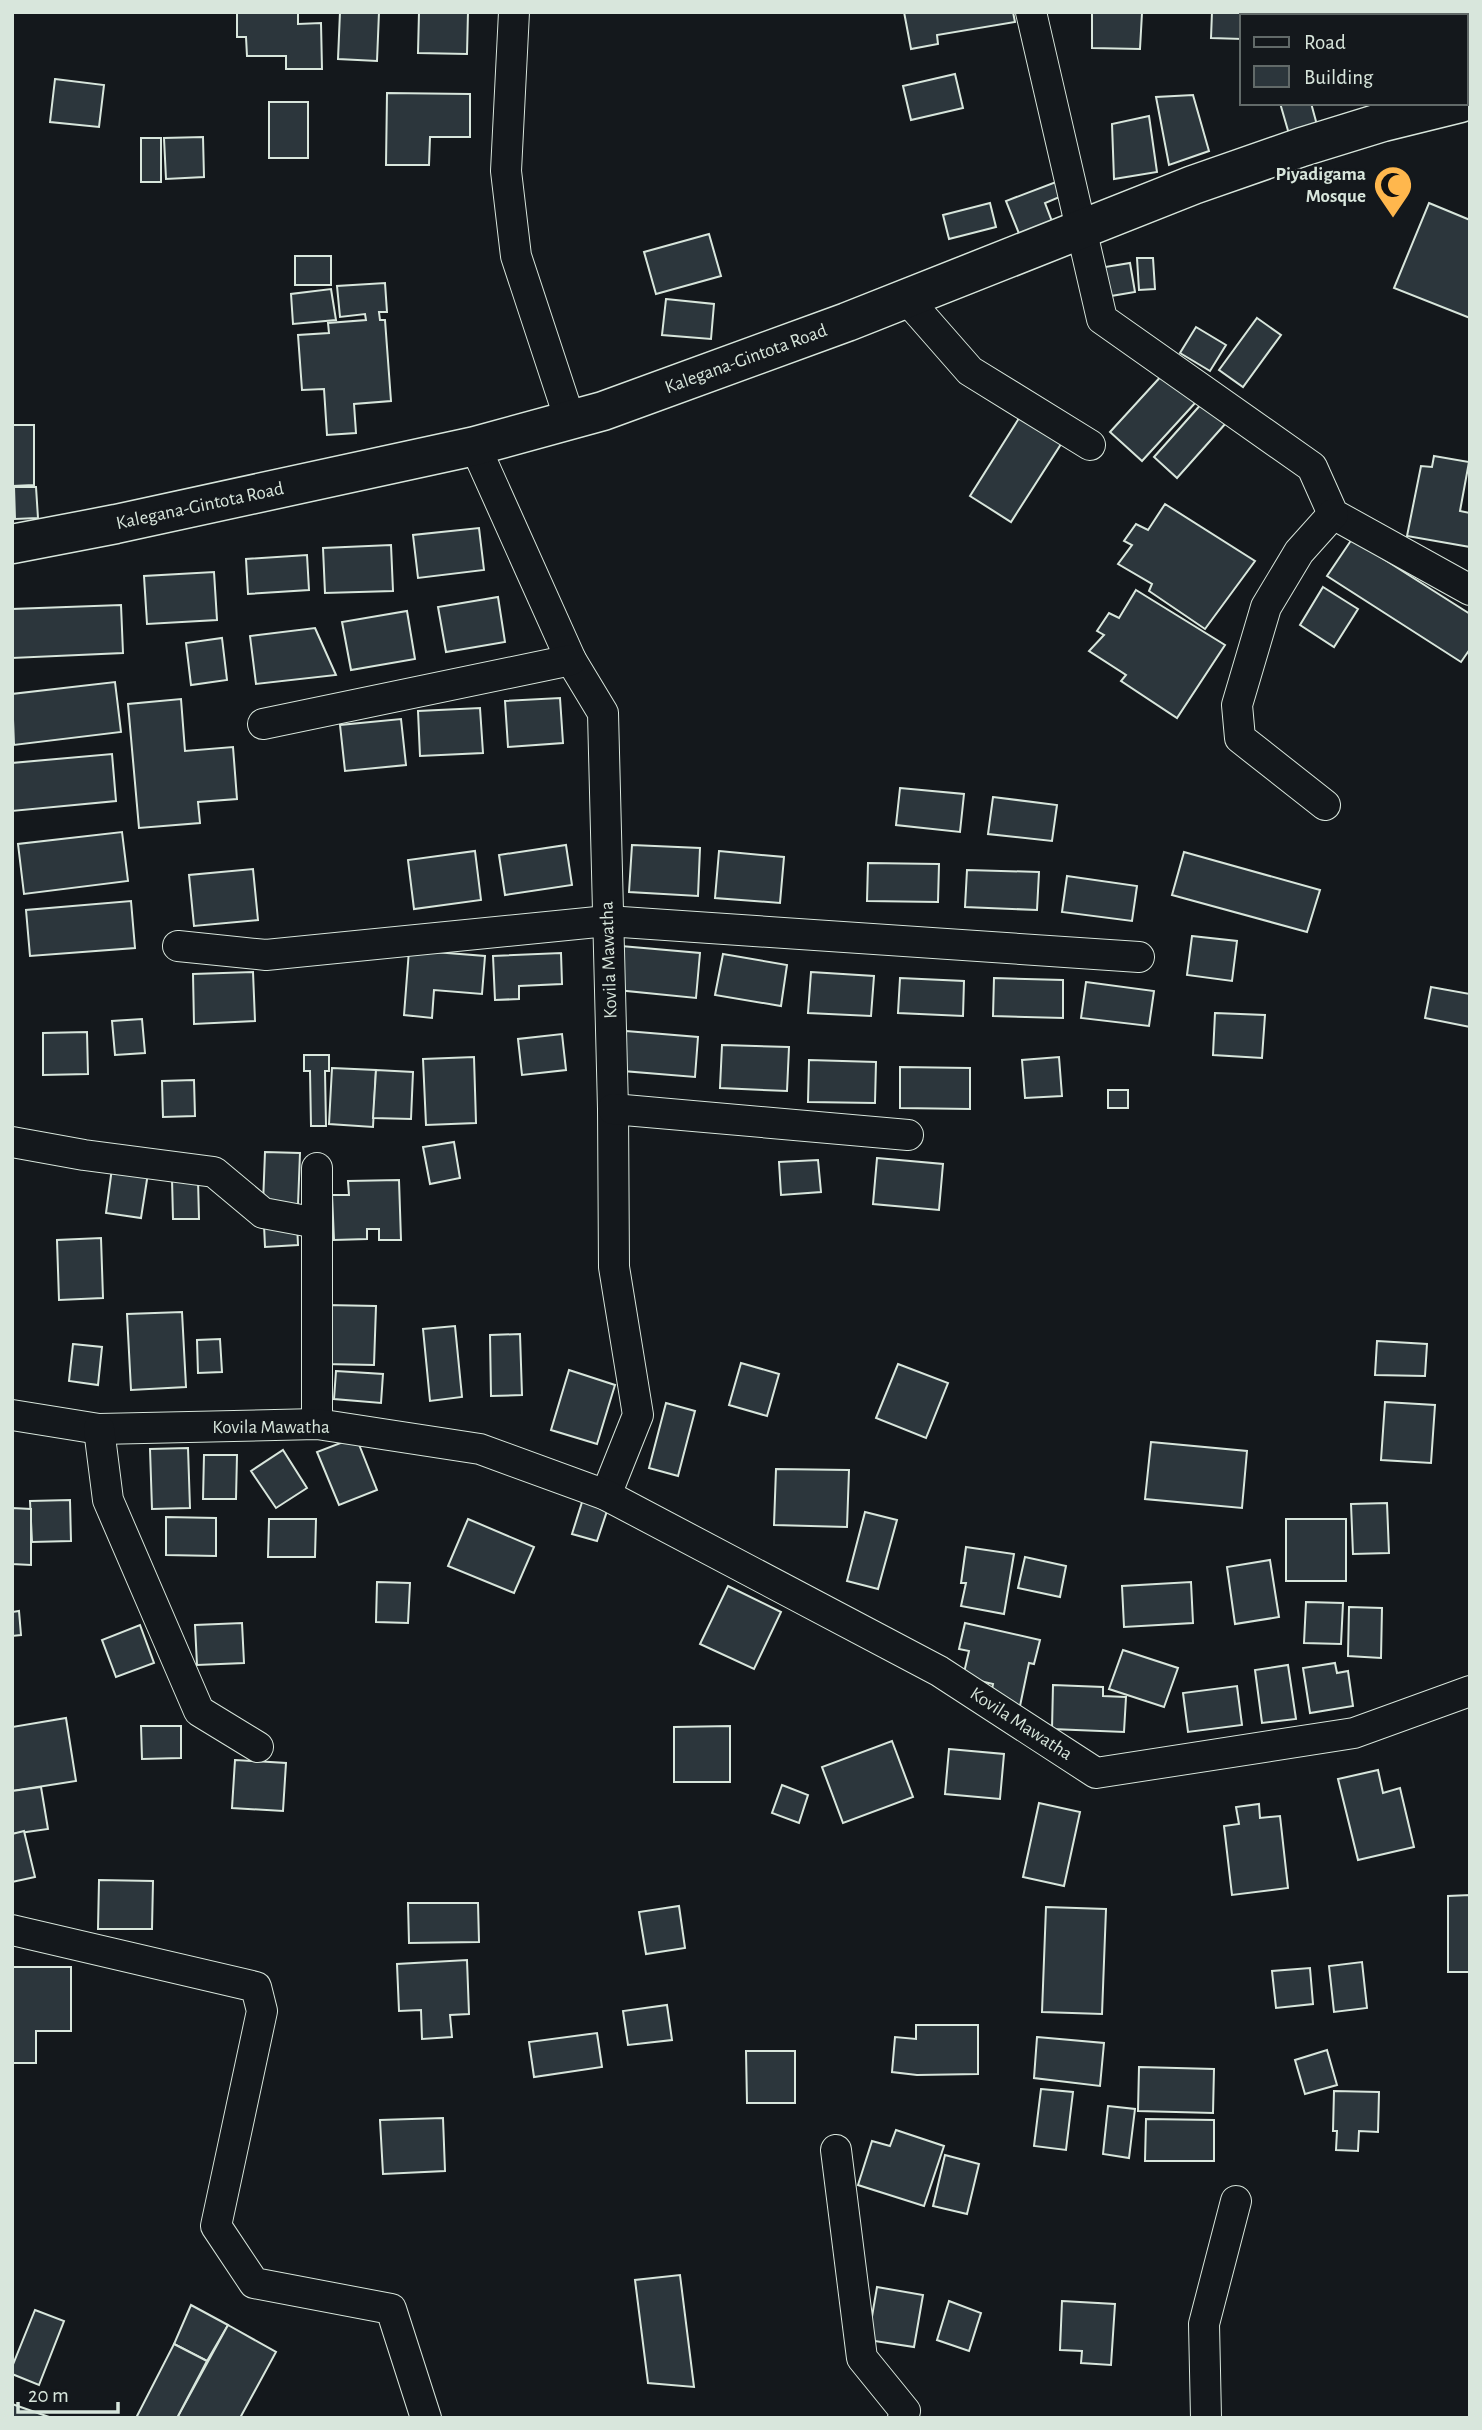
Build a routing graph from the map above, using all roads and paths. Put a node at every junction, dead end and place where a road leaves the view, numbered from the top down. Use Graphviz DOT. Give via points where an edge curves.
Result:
graph roads {
  1 [pos="514,12"];
  2 [pos="1031,12"];
  3 [pos="1452,105"];
  4 [pos="1081,230"];
  5 [pos="906,298"];
  6 [pos="570,420"];
  7 [pos="1090,444"];
  8 [pos="475,446"];
  9 [pos="1333,514"];
  10 [pos="12,544"];
  11 [pos="1470,590"];
  12 [pos="571,660"];
  13 [pos="262,724"];
  14 [pos="1325,806"];
  15 [pos="607,921"];
  16 [pos="178,946"];
  17 [pos="1139,957"];
  18 [pos="613,1110"];
  19 [pos="908,1135"];
  20 [pos="12,1142"];
  21 [pos="317,1168"];
  22 [pos="317,1223"];
  23 [pos="12,1415"];
  24 [pos="317,1424"];
  25 [pos="99,1429"];
  26 [pos="606,1495"];
  27 [pos="1470,1691"];
  28 [pos="258,1747"];
  29 [pos="12,1930"];
  30 [pos="836,2150"];
  31 [pos="1236,2201"];
  32 [pos="426,2418"];
  33 [pos="903,2418"];
  34 [pos="1206,2418"];
  1 -- 6 [label="street" via="506,171 516,256"];
  2 -- 4 [label="street"];
  3 -- 4 [label="main road, Kalegana-Gintota Road" via="1302,147"];
  4 -- 5 [label="main road, Kalegana-Gintota Road"];
  4 -- 9 [label="street" via="1102,319 1312,467"];
  5 -- 6 [label="main road, Kalegana-Gintota Road"];
  5 -- 7 [label="street" via="970,371"];
  6 -- 8 [label="main road, Kalegana-Gintota Road"];
  8 -- 10 [label="main road, Kalegana-Gintota Road"];
  8 -- 12 [label="street, Kovila Mawatha"];
  9 -- 11 [label="street"];
  9 -- 14 [label="street" via="1299,552 1266,607 1237,705 1240,738"];
  12 -- 13 [label="street"];
  12 -- 15 [label="street, Kovila Mawatha" via="603,713"];
  15 -- 16 [label="street" via="267,955"];
  15 -- 17 [label="street"];
  15 -- 18 [label="street, Kovila Mawatha"];
  18 -- 19 [label="street"];
  18 -- 26 [label="street, Kovila Mawatha" via="614,1267 638,1415"];
  20 -- 22 [label="street" via="214,1172 262,1213"];
  21 -- 22 [label="street"];
  22 -- 24 [label="street"];
  23 -- 25 [label="street, Kovila Mawatha"];
  24 -- 25 [label="street, Kovila Mawatha"];
  24 -- 26 [label="street, Kovila Mawatha" via="480,1449"];
  25 -- 28 [label="street" via="108,1500 199,1711"];
  26 -- 27 [label="street, Kovila Mawatha" via="939,1671 1096,1773 1354,1733"];
  29 -- 32 [label="street" via="256,1987 262,2011 216,2226 254,2283 391,2309"];
  30 -- 33 [label="street" via="862,2358 905,2411"];
  31 -- 34 [label="street" via="1204,2324"];
}
